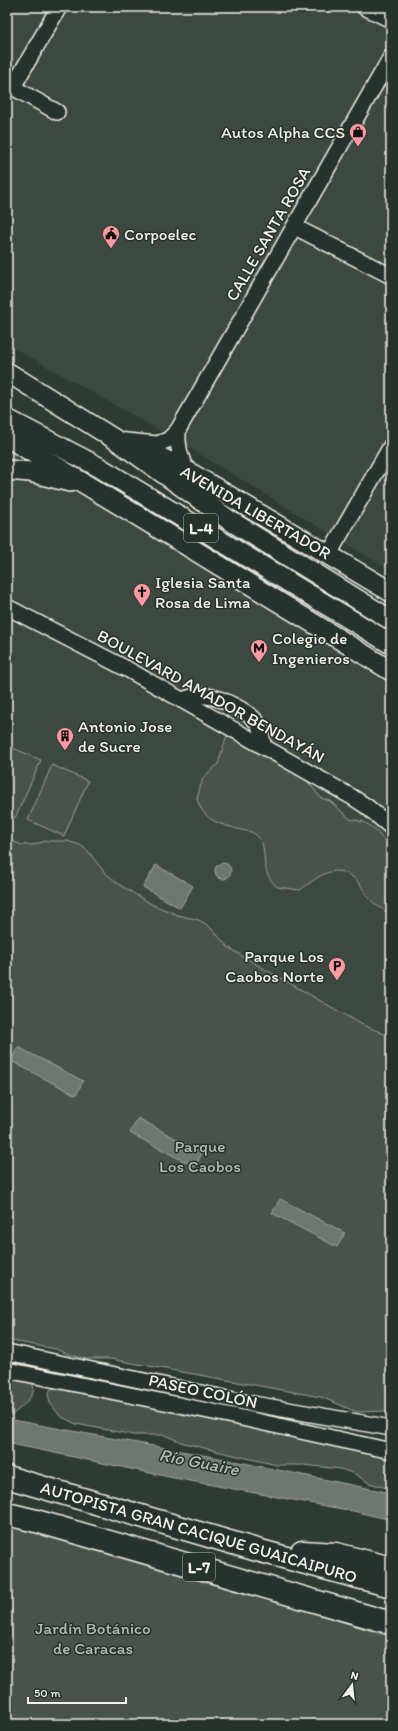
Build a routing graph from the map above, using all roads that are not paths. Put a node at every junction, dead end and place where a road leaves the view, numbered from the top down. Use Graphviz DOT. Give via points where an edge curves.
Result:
graph roads {
  1 [pos="59,7"];
  2 [pos="364,7"];
  3 [pos="391,20"];
  4 [pos="391,57"];
  5 [pos="10,86"];
  6 [pos="57,112"];
  7 [pos="295,227"];
  8 [pos="391,276"];
  9 [pos="7,372"];
  10 [pos="7,420"];
  11 [pos="178,430"];
  12 [pos="7,437"];
  13 [pos="116,440"];
  14 [pos="391,446"];
  15 [pos="7,470"];
  16 [pos="187,471"];
  17 [pos="89,487"];
  18 [pos="329,554"];
  19 [pos="391,592"];
  20 [pos="7,607"];
  21 [pos="371,607"];
  22 [pos="391,616"];
  23 [pos="391,620"];
  24 [pos="391,644"];
  25 [pos="391,671"];
  26 [pos="182,700"];
  27 [pos="263,745"];
  28 [pos="391,826"];
  29 [pos="7,1352"];
  30 [pos="7,1370"];
  31 [pos="391,1428"];
  32 [pos="391,1451"];
  33 [pos="7,1477"];
  34 [pos="7,1514"];
  35 [pos="257,1550"];
  36 [pos="391,1568"];
  37 [pos="391,1586"];
  38 [pos="391,1623"];
  1 -- 5 [label="street"];
  2 -- 3 [label="street"];
  4 -- 7 [label="street, CALLE SANTA ROSA"];
  5 -- 6 [label="street"];
  7 -- 8 [label="street"];
  7 -- 11 [label="street, CALLE SANTA ROSA"];
  9 -- 13 [label="main road, AVENIDA LIBERTADOR / L-4"];
  10 -- 24 [label="main road, L-4" via="97,466"];
  11 -- 13 [label="street, CALLE SANTA ROSA" via="168,440 157,444"];
  11 -- 16 [label="street" via="178,449"];
  12 -- 17 [label="main road, L-4"];
  13 -- 16 [label="main road, AVENIDA LIBERTADOR / L-4" via="155,454"];
  13 -- 21 [label="main road, AVENIDA LIBERTADOR / L-4" via="229,520"];
  14 -- 18 [label="street"];
  15 -- 17 [label="main road" via="30,472"];
  16 -- 18 [label="main road, AVENIDA LIBERTADOR / L-4"];
  17 -- 25 [label="main road, L-4"];
  18 -- 19 [label="main road, AVENIDA LIBERTADOR / L-4"];
  20 -- 26 [label="street, BOULEVARD AMADOR BENDAYÁN"];
  21 -- 22 [label="main road, L-4"];
  21 -- 23 [label="main road, AVENIDA LIBERTADOR / L-4"];
  26 -- 27 [label="street, BOULEVARD AMADOR BENDAYÁN"];
  26 -- 27 [label="street" via="191,696 220,699 251,715 261,731"];
  27 -- 28 [label="street, BOULEVARD AMADOR BENDAYÁN" via="352,796"];
  29 -- 31 [label="street, PASEO COLÓN" via="248,1403"];
  30 -- 32 [label="street, PASEO COLÓN"];
  33 -- 35 [label="highway, AUTOPISTA GRAN CACIQUE GUAICAIPURO / L-7"];
  34 -- 38 [label="highway, AUTOPISTA GRAN CACIQUE GUAICAIPURO / L-7"];
  35 -- 36 [label="highway" via="336,1554"];
  35 -- 37 [label="highway, AUTOPISTA GRAN CACIQUE GUAICAIPURO / L-7"];
}
